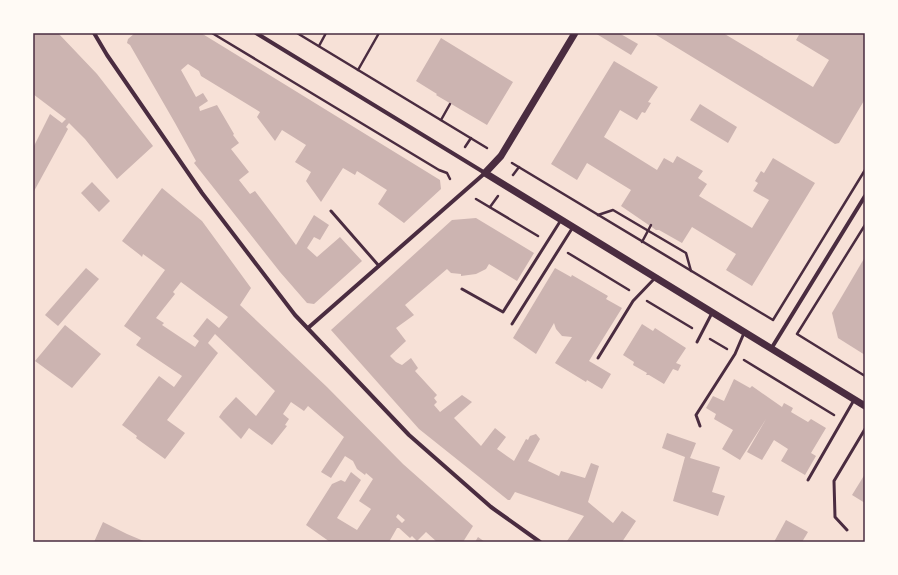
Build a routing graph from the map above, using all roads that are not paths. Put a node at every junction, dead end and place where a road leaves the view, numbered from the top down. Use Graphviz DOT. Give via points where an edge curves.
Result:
graph roads {
  1 [pos="94,33"];
  2 [pos="256,33"];
  3 [pos="575,33"];
  4 [pos="485,173"];
  5 [pos="865,196"];
  6 [pos="331,211"];
  7 [pos="561,220"];
  8 [pos="573,227"];
  9 [pos="379,266"];
  10 [pos="655,278"];
  11 [pos="462,289"];
  12 [pos="712,313"];
  13 [pos="512,324"];
  14 [pos="308,328"];
  15 [pos="744,333"];
  16 [pos="697,342"];
  17 [pos="771,349"];
  18 [pos="598,358"];
  19 [pos="854,400"];
  20 [pos="865,406"];
  21 [pos="700,426"];
  22 [pos="865,429"];
  23 [pos="808,480"];
  24 [pos="847,530"];
  25 [pos="540,542"];
  1 -- 14 [label="street" via="202,192 295,315"];
  2 -- 4 [label="street"];
  3 -- 4 [label="street" via="501,156"];
  4 -- 7 [label="street"];
  4 -- 9 [label="street"];
  5 -- 17 [label="street"];
  6 -- 9 [label="lane"];
  7 -- 8 [label="street"];
  7 -- 11 [label="lane" via="503,312"];
  8 -- 10 [label="street"];
  8 -- 13 [label="lane"];
  9 -- 14 [label="street"];
  10 -- 12 [label="street"];
  10 -- 18 [label="lane" via="633,301"];
  12 -- 15 [label="street"];
  12 -- 16 [label="lane"];
  14 -- 25 [label="street" via="409,435 491,507"];
  15 -- 17 [label="street"];
  15 -- 21 [label="lane" via="735,354 696,415"];
  17 -- 19 [label="street"];
  19 -- 20 [label="street"];
  19 -- 23 [label="lane"];
  22 -- 24 [label="lane" via="834,481 835,518"];
}
